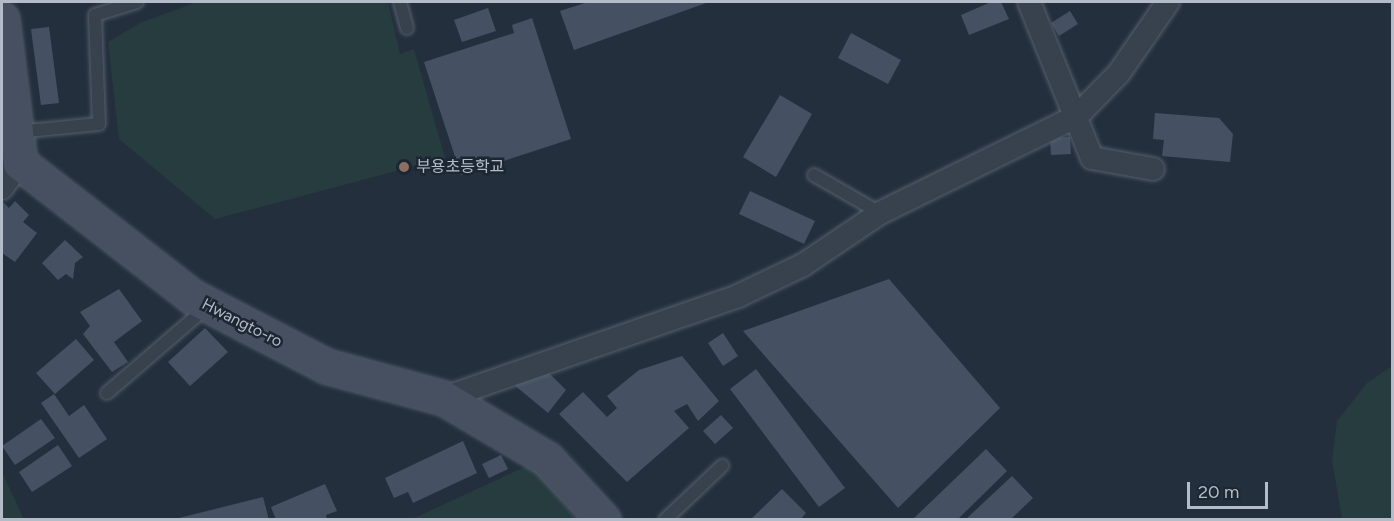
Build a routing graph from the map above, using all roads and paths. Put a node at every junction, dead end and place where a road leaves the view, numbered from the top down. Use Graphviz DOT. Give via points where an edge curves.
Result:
graph roads {
  1 [pos="137,2"];
  2 [pos="400,2"];
  3 [pos="1029,2"];
  4 [pos="1168,2"];
  5 [pos="2,19"];
  6 [pos="407,28"];
  7 [pos="1077,116"];
  8 [pos="10,160"];
  9 [pos="1153,169"];
  10 [pos="814,175"];
  11 [pos="880,213"];
  12 [pos="209,306"];
  13 [pos="107,393"];
  14 [pos="444,398"];
  15 [pos="722,466"];
  16 [pos="603,519"];
  17 [pos="665,519"];
  1 -- 8 [label="lane" via="95,15 99,124"];
  2 -- 6 [label="lane"];
  3 -- 7 [label="street"];
  4 -- 7 [label="street" via="1119,73"];
  5 -- 8 [label="main road"];
  7 -- 9 [label="street" via="1092,158"];
  7 -- 11 [label="street"];
  8 -- 12 [label="main road, Hwangto-ro"];
  10 -- 11 [label="lane"];
  11 -- 14 [label="street" via="803,265 738,296"];
  12 -- 13 [label="lane"];
  12 -- 14 [label="main road, Hwangto-ro" via="326,366"];
  14 -- 16 [label="main road, Hwangto-ro" via="547,459"];
  15 -- 17 [label="lane"];
}
